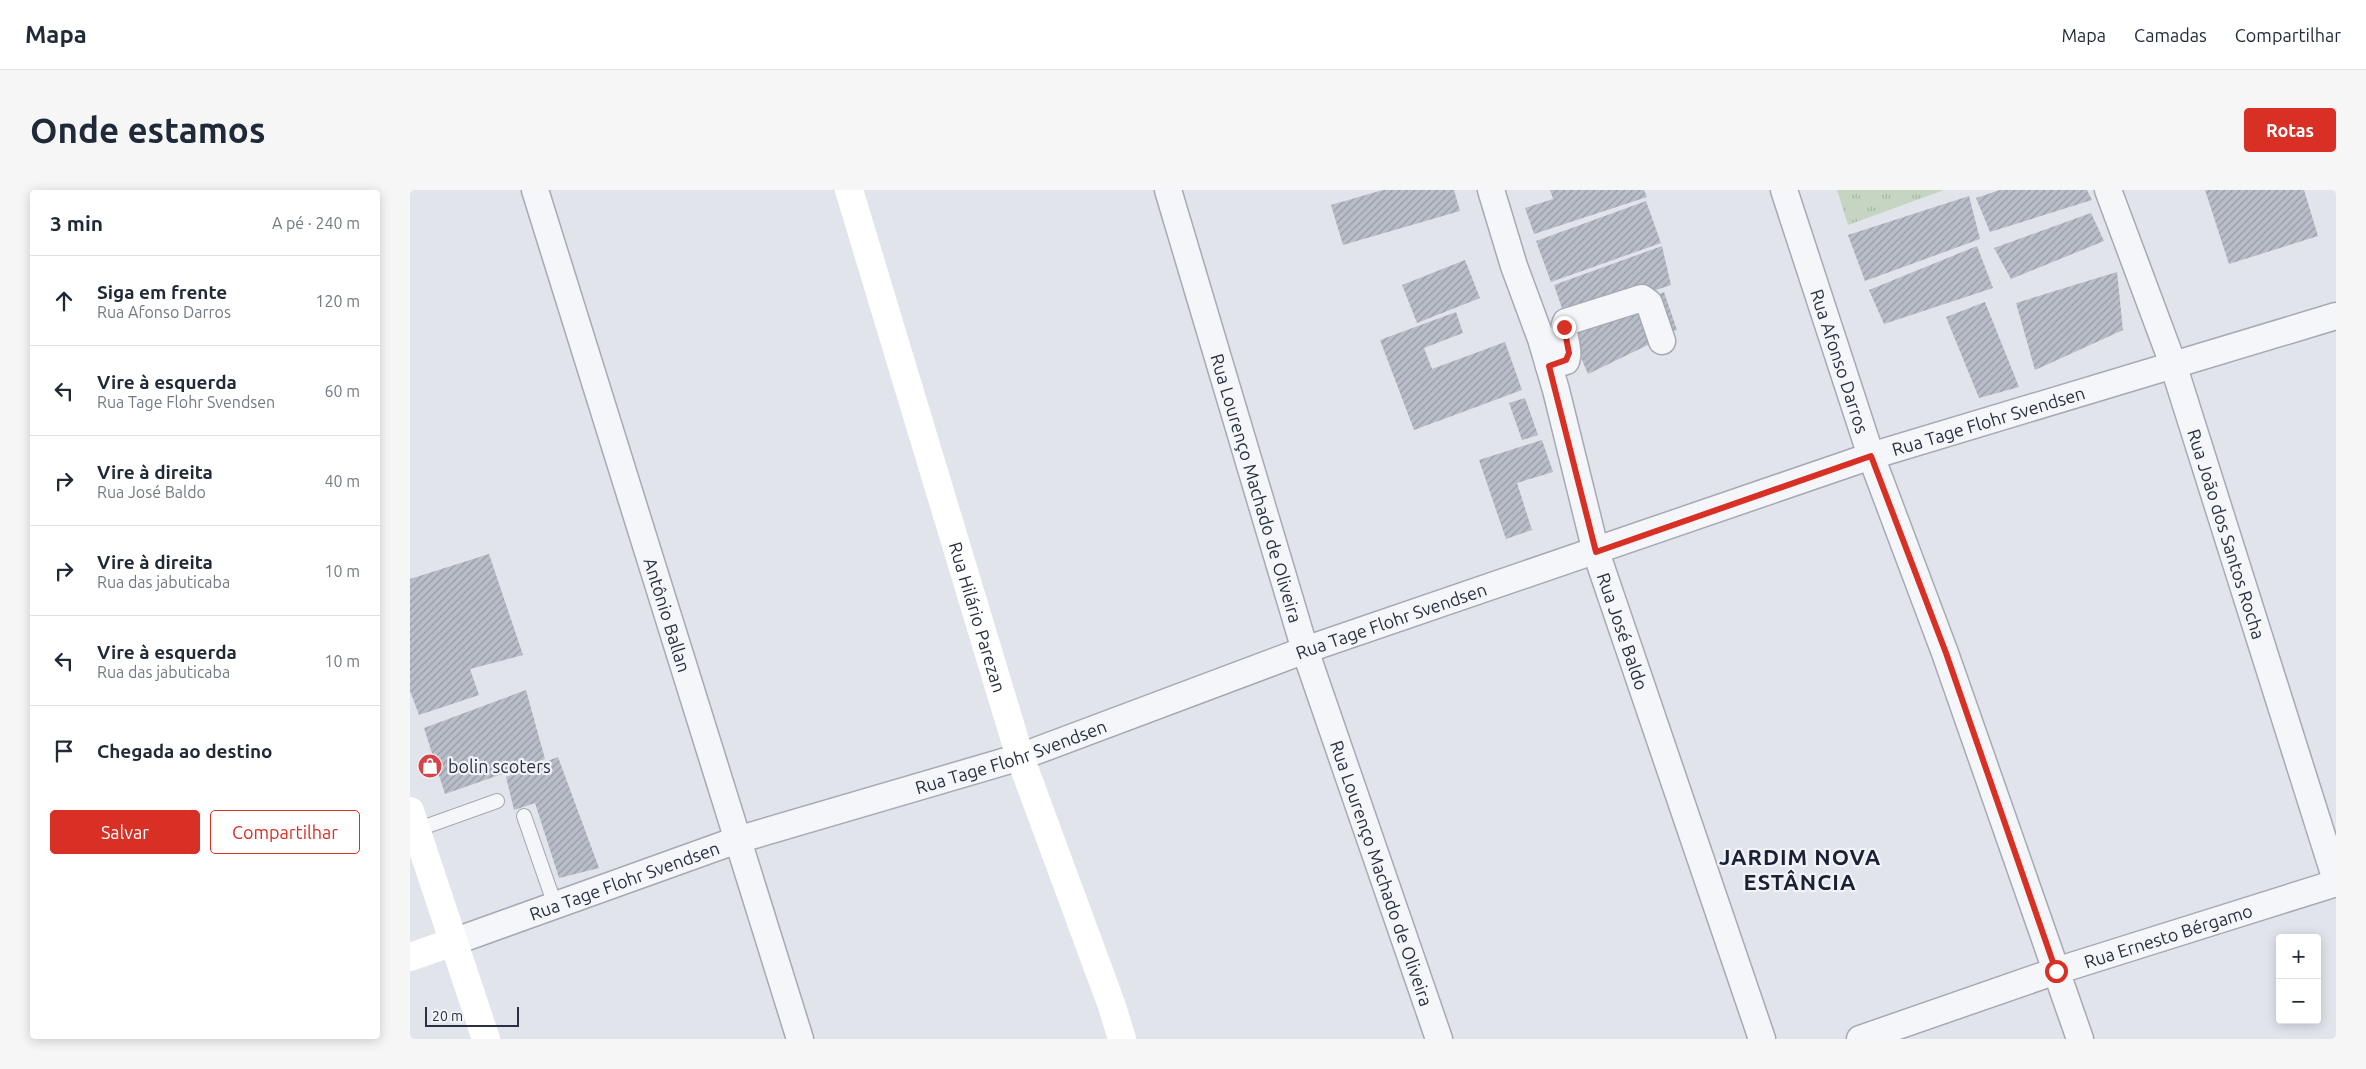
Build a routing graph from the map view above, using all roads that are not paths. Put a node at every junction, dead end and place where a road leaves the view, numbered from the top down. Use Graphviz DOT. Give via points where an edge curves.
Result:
graph roads {
  1 [pos="535,190"];
  2 [pos="849,190"];
  3 [pos="1168,190"];
  4 [pos="1492,190"];
  5 [pos="1784,190"];
  6 [pos="2108,190"];
  7 [pos="2336,316"];
  8 [pos="1662,341"];
  9 [pos="2173,364"];
  10 [pos="1549,366"];
  11 [pos="1871,456"];
  12 [pos="1596,552"];
  13 [pos="1305,650"];
  14 [pos="1020,757"];
  15 [pos="497,800"];
  16 [pos="524,816"];
  17 [pos="413,820"];
  18 [pos="737,840"];
  19 [pos="2336,882"];
  20 [pos="555,905"];
  21 [pos="454,942"];
  22 [pos="410,957"];
  23 [pos="2056,971"];
  24 [pos="486,1039"];
  25 [pos="800,1039"];
  26 [pos="1122,1039"];
  27 [pos="1439,1039"];
  28 [pos="1762,1039"];
  29 [pos="1860,1039"];
  30 [pos="2080,1039"];
  1 -- 18 [label="street, Antônio Ballan"];
  2 -- 14 [label="street, Rua Hilário Parezan"];
  3 -- 13 [label="street, Rua Lourenço Machado de Oliveira"];
  4 -- 10 [label="street, Rua José Baldo"];
  5 -- 11 [label="street, Rua Afonso Darros"];
  6 -- 9 [label="street, Rua João dos Santos Rocha"];
  7 -- 9 [label="street, Rua Tage Flohr Svendsen"];
  8 -- 10 [label="street" via="1649,303 1642,298 1566,322 1569,353 1566,360"];
  9 -- 11 [label="street, Rua Tage Flohr Svendsen"];
  9 -- 19 [label="street, Rua João dos Santos Rocha"];
  10 -- 12 [label="street, Rua José Baldo"];
  11 -- 12 [label="street, Rua Tage Flohr Svendsen"];
  11 -- 23 [label="street, Rua Afonso Darros" via="1946,653"];
  12 -- 13 [label="street, Rua Tage Flohr Svendsen"];
  12 -- 28 [label="street, Rua José Baldo"];
  13 -- 14 [label="street, Rua Tage Flohr Svendsen"];
  13 -- 27 [label="street, Rua Lourenço Machado de Oliveira"];
  14 -- 18 [label="street, Rua Tage Flohr Svendsen"];
  14 -- 26 [label="street, Rua Hilário Parezan"];
  15 -- 17 [label="lane"];
  16 -- 20 [label="lane"];
  17 -- 21 [label="street"];
  18 -- 20 [label="street, Rua Tage Flohr Svendsen"];
  18 -- 25 [label="street, Antônio Ballan"];
  19 -- 23 [label="street, Rua Ernesto Bérgamo"];
  20 -- 21 [label="street, Rua Tage Flohr Svendsen"];
  21 -- 22 [label="street"];
  21 -- 24 [label="street"];
  23 -- 29 [label="street, Rua Ernesto Bérgamo"];
  23 -- 30 [label="street, Rua Afonso Darros"];
}
